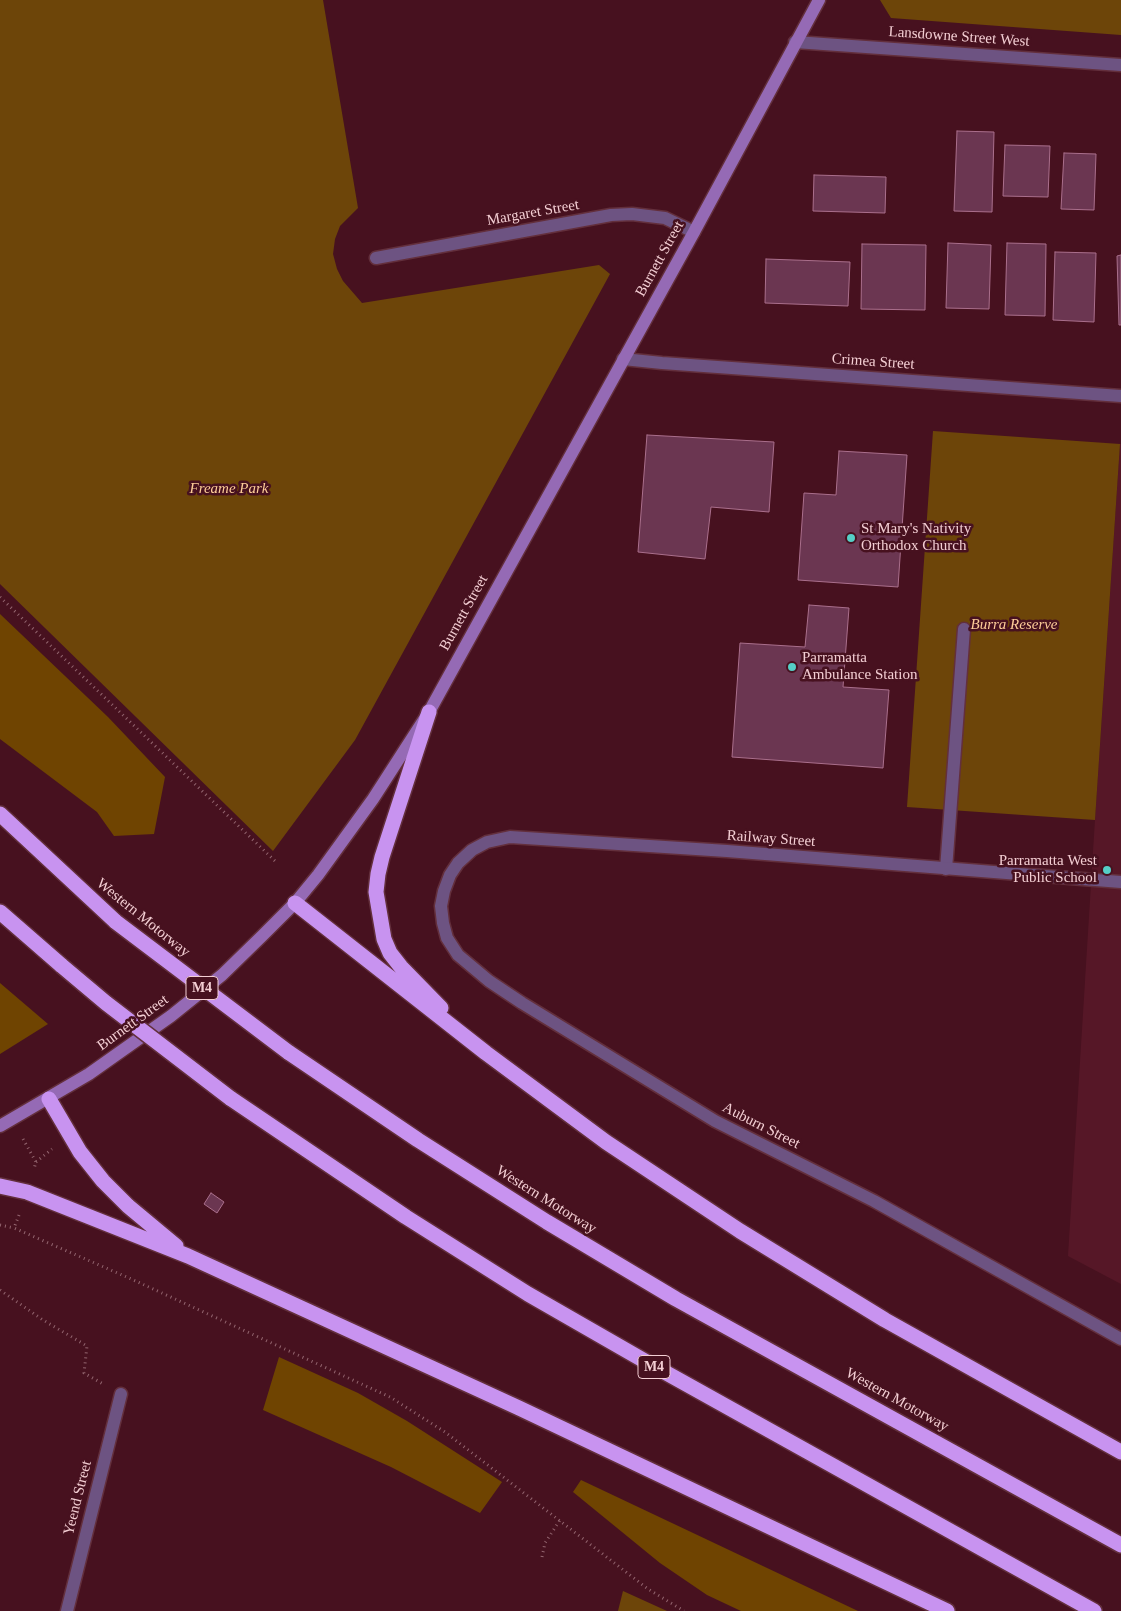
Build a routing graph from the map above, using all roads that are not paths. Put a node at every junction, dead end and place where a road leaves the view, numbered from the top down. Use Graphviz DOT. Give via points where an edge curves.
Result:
graph roads {
  1 [pos="819,0"];
  2 [pos="796,42"];
  3 [pos="1121,66"];
  4 [pos="694,232"];
  5 [pos="376,258"];
  6 [pos="622,359"];
  7 [pos="1121,396"];
  8 [pos="964,629"];
  9 [pos="429,712"];
  10 [pos="0,814"];
  11 [pos="946,869"];
  12 [pos="1121,882"];
  13 [pos="444,891"];
  14 [pos="295,903"];
  15 [pos="0,912"];
  16 [pos="486,1053"];
  17 [pos="49,1099"];
  18 [pos="0,1126"];
  19 [pos="0,1186"];
  20 [pos="188,1256"];
  21 [pos="1121,1339"];
  22 [pos="121,1394"];
  23 [pos="1121,1452"];
  24 [pos="1121,1545"];
  25 [pos="67,1611"];
  26 [pos="947,1611"];
  27 [pos="1094,1611"];
  1 -- 2 [label="main road, Burnett Street"];
  2 -- 3 [label="street, Lansdowne Street West"];
  2 -- 4 [label="main road, Burnett Street"];
  4 -- 5 [label="street, Margaret Street" via="665,218 611,215"];
  4 -- 6 [label="main road, Burnett Street"];
  6 -- 7 [label="street, Crimea Street"];
  6 -- 9 [label="main road, Burnett Street"];
  8 -- 11 [label="street"];
  9 -- 14 [label="main road, Burnett Street" via="318,876"];
  9 -- 16 [label="highway" via="382,857 376,892 379,914 390,953"];
  10 -- 24 [label="highway, Western Motorway / M4, bridge" via="116,922 288,1052 458,1166 668,1294"];
  11 -- 12 [label="street, Railway Street"];
  11 -- 13 [label="street, Railway Street" via="510,837 487,842 472,850 458,863"];
  13 -- 21 [label="street, Auburn Street" via="441,906 447,938 458,955 489,981 715,1121 874,1201"];
  14 -- 16 [label="highway"];
  14 -- 17 [label="main road, Burnett Street" via="222,975 171,1016"];
  15 -- 27 [label="highway, M4, bridge" via="106,1003 230,1098 406,1217 528,1294 651,1365"];
  16 -- 23 [label="highway" via="606,1142 740,1231 885,1320"];
  17 -- 18 [label="main road, Burnett Street"];
  17 -- 20 [label="highway" via="80,1152 102,1181"];
  19 -- 20 [label="highway" via="27,1192"];
  20 -- 26 [label="highway" via="519,1408"];
  22 -- 25 [label="street, Yeend Street"];
}
